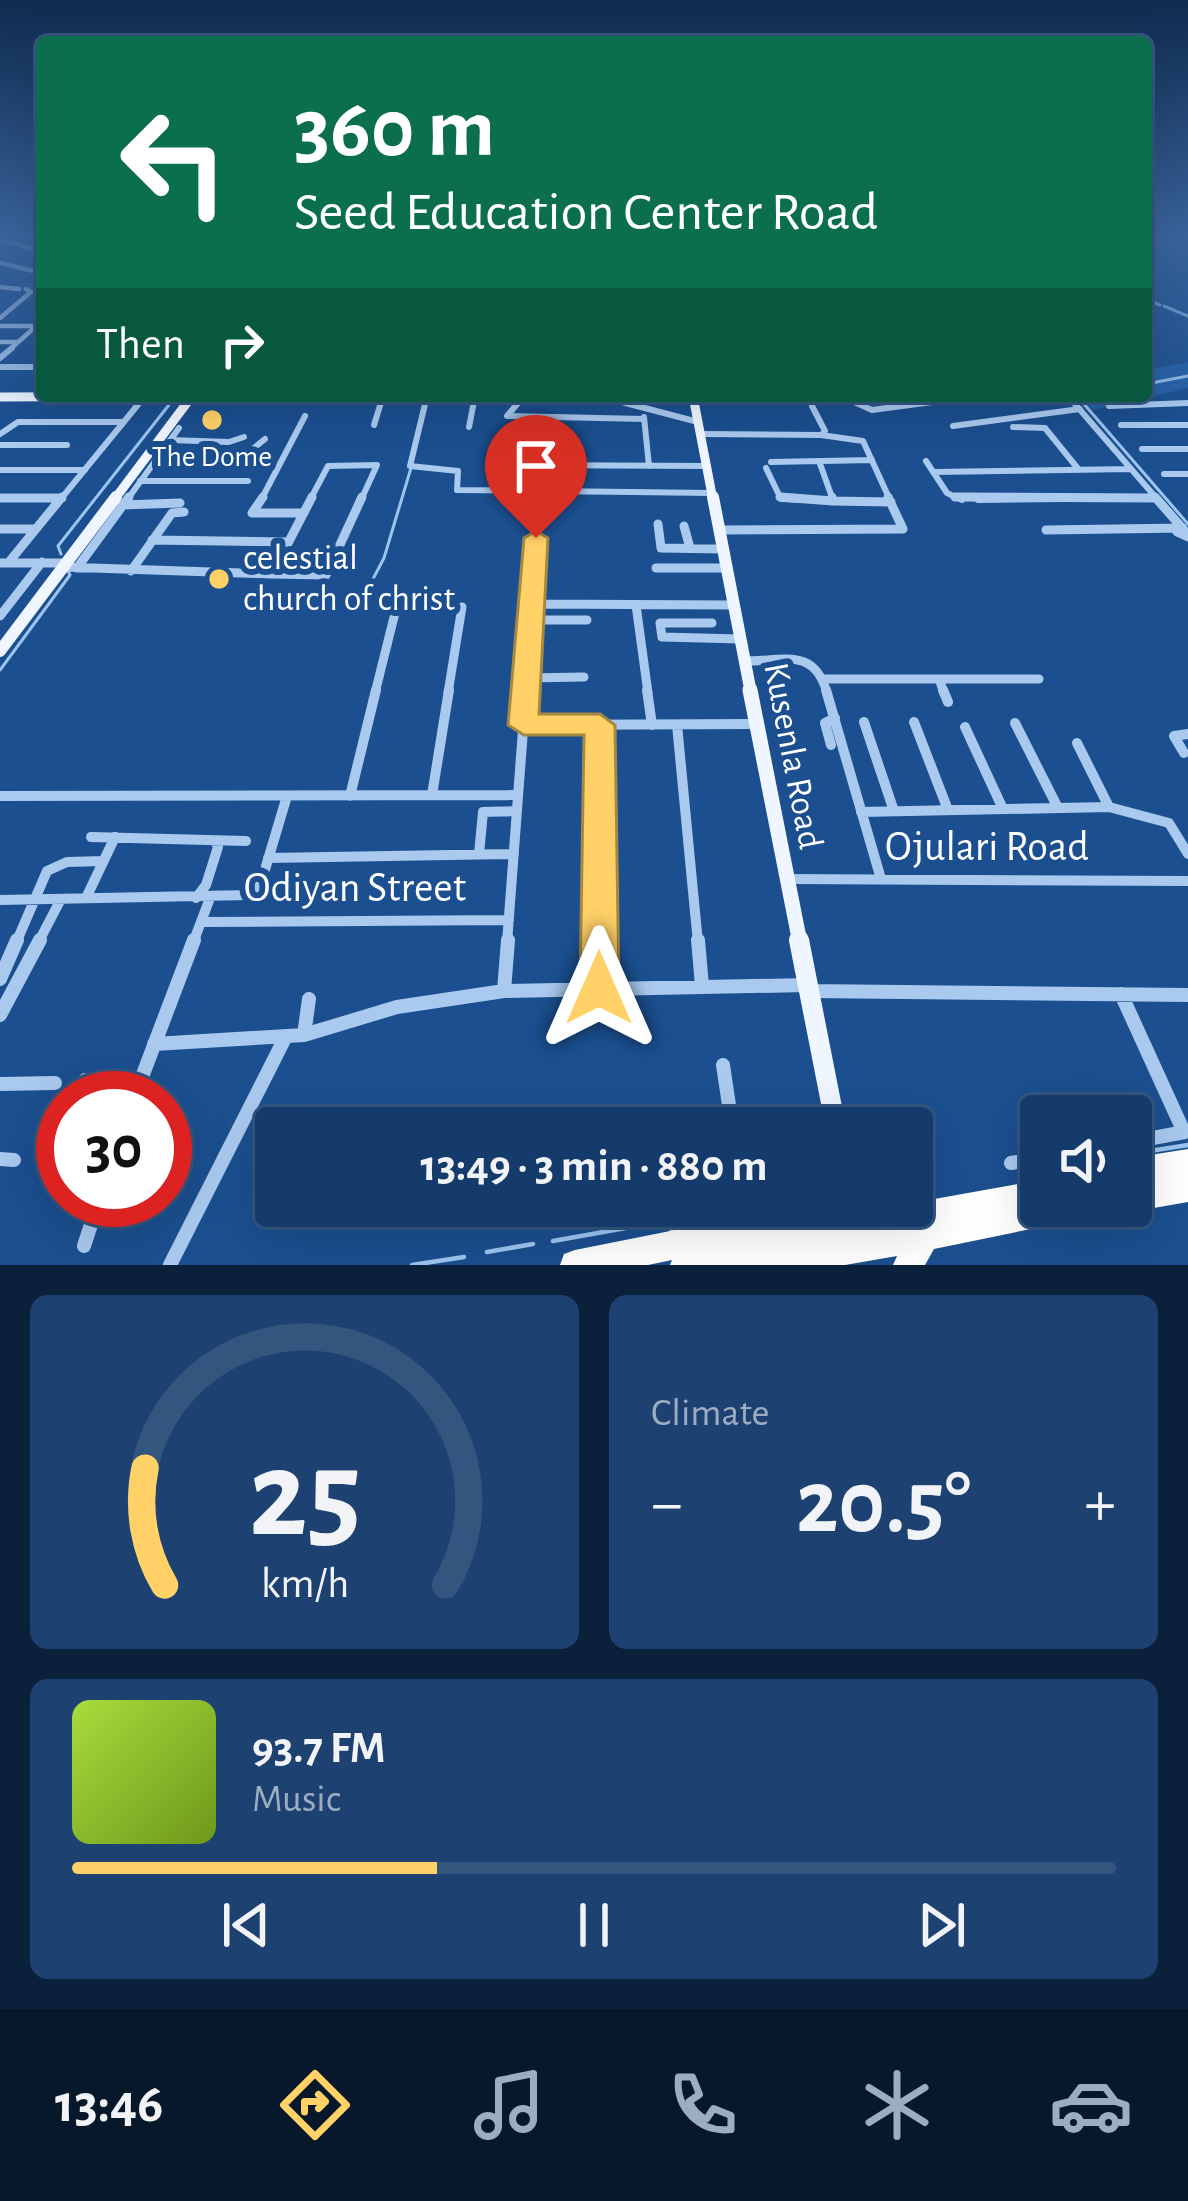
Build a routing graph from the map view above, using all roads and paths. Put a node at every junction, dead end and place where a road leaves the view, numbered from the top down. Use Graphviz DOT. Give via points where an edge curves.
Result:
graph roads {
  1 [pos="30,293"];
  2 [pos="0,322"];
  3 [pos="36,324"];
  4 [pos="36,327"];
  5 [pos="0,342"];
  6 [pos="18,342"];
  7 [pos="0,362"];
  8 [pos="36,365"];
  9 [pos="0,398"];
  10 [pos="36,398"];
  11 [pos="141,402"];
  12 [pos="184,402"];
  13 [pos="185,402"];
  14 [pos="381,402"];
  15 [pos="426,402"];
  16 [pos="474,402"];
  17 [pos="519,402"];
  18 [pos="616,402"];
  19 [pos="694,402"];
  20 [pos="854,402"];
  21 [pos="920,402"];
  22 [pos="1074,402"];
  23 [pos="1188,404"];
  24 [pos="812,406"];
  25 [pos="1109,406"];
  26 [pos="1080,409"];
  27 [pos="643,415"];
  28 [pos="305,416"];
  29 [pos="124,422"];
  30 [pos="374,425"];
  31 [pos="1121,425"];
  32 [pos="1188,425"];
  33 [pos="953,426"];
  34 [pos="469,427"];
  35 [pos="178,428"];
  36 [pos="699,428"];
  37 [pos="1012,428"];
  38 [pos="0,434"];
  39 [pos="821,435"];
  40 [pos="244,437"];
  41 [pos="265,439"];
  42 [pos="164,440"];
  43 [pos="0,445"];
  44 [pos="67,445"];
  45 [pos="1142,449"];
  46 [pos="1188,449"];
  47 [pos="155,460"];
  48 [pos="872,460"];
  49 [pos="238,461"];
  50 [pos="819,461"];
  51 [pos="926,461"];
  52 [pos="266,465"];
  53 [pos="649,466"];
  54 [pos="706,466"];
  55 [pos="1131,469"];
  56 [pos="0,470"];
  57 [pos="85,470"];
  58 [pos="1079,470"];
  59 [pos="932,472"];
  60 [pos="1164,474"];
  61 [pos="1188,474"];
  62 [pos="248,481"];
  63 [pos="140,482"];
  64 [pos="510,492"];
  65 [pos="537,492"];
  66 [pos="712,493"];
  67 [pos="1156,497"];
  68 [pos="62,498"];
  69 [pos="0,499"];
  70 [pos="832,501"];
  71 [pos="891,502"];
  72 [pos="122,506"];
  73 [pos="304,513"];
  74 [pos="658,524"];
  75 [pos="684,526"];
  76 [pos="0,529"];
  77 [pos="36,529"];
  78 [pos="719,530"];
  79 [pos="1046,530"];
  80 [pos="1186,534"];
  81 [pos="152,540"];
  82 [pos="287,542"];
  83 [pos="690,548"];
  84 [pos="722,549"];
  85 [pos="4,562"];
  86 [pos="42,562"];
  87 [pos="66,565"];
  88 [pos="656,568"];
  89 [pos="726,568"];
  90 [pos="131,571"];
  91 [pos="272,574"];
  92 [pos="398,601"];
  93 [pos="532,604"];
  94 [pos="584,605"];
  95 [pos="637,605"];
  96 [pos="733,605"];
  97 [pos="462,607"];
  98 [pos="0,616"];
  99 [pos="538,620"];
  100 [pos="586,620"];
  101 [pos="712,623"];
  102 [pos="660,631"];
  103 [pos="638,633"];
  104 [pos="587,637"];
  105 [pos="740,638"];
  106 [pos="0,640"];
  107 [pos="0,651"];
  108 [pos="744,662"];
  109 [pos="584,677"];
  110 [pos="526,678"];
  111 [pos="824,679"];
  112 [pos="939,679"];
  113 [pos="1039,679"];
  114 [pos="948,702"];
  115 [pos="835,718"];
  116 [pos="864,722"];
  117 [pos="914,722"];
  118 [pos="1015,723"];
  119 [pos="652,724"];
  120 [pos="677,724"];
  121 [pos="756,724"];
  122 [pos="524,725"];
  123 [pos="600,725"];
  124 [pos="965,727"];
  125 [pos="1188,734"];
  126 [pos="1077,743"];
  127 [pos="831,745"];
  128 [pos="1184,753"];
  129 [pos="432,795"];
  130 [pos="518,795"];
  131 [pos="0,796"];
  132 [pos="287,796"];
  133 [pos="350,796"];
  134 [pos="1109,807"];
  135 [pos="1058,808"];
  136 [pos="1003,809"];
  137 [pos="948,810"];
  138 [pos="517,811"];
  139 [pos="893,811"];
  140 [pos="861,812"];
  141 [pos="92,837"];
  142 [pos="115,837"];
  143 [pos="215,841"];
  144 [pos="246,841"];
  145 [pos="479,854"];
  146 [pos="514,854"];
  147 [pos="1188,854"];
  148 [pos="268,858"];
  149 [pos="104,861"];
  150 [pos="786,878"];
  151 [pos="880,879"];
  152 [pos="1188,881"];
  153 [pos="86,898"];
  154 [pos="203,898"];
  155 [pos="61,899"];
  156 [pos="0,900"];
  157 [pos="37,900"];
  158 [pos="509,920"];
  159 [pos="202,922"];
  160 [pos="16,949"];
  161 [pos="35,950"];
  162 [pos="0,979"];
  163 [pos="701,986"];
  164 [pos="599,988"];
  165 [pos="807,988"];
  166 [pos="504,991"];
  167 [pos="1121,994"];
  168 [pos="1188,994"];
  169 [pos="308,1000"];
  170 [pos="0,1015"];
  171 [pos="304,1036"];
  172 [pos="285,1037"];
  173 [pos="154,1044"];
  174 [pos="723,1065"];
  175 [pos="144,1071"];
  176 [pos="36,1083"];
  177 [pos="0,1084"];
  178 [pos="729,1107"];
  179 [pos="832,1107"];
  180 [pos="1186,1132"];
  181 [pos="1152,1138"];
  182 [pos="1020,1162"];
  183 [pos="1011,1163"];
  184 [pos="1188,1163"];
  185 [pos="1152,1169"];
  186 [pos="1188,1188"];
  187 [pos="1020,1192"];
  188 [pos="1020,1194"];
  189 [pos="1152,1194"];
  190 [pos="933,1202"];
  191 [pos="1020,1218"];
  192 [pos="90,1227"];
  193 [pos="679,1227"];
  194 [pos="765,1227"];
  195 [pos="860,1231"];
  196 [pos="926,1235"];
  197 [pos="83,1246"];
  198 [pos="679,1255"];
  199 [pos="170,1265"];
  200 [pos="575,1265"];
  201 [pos="729,1265"];
  202 [pos="908,1265"];
  1 -- 2 [label="street"];
  2 -- 3 [label="street"];
  4 -- 6 [label="street"];
  5 -- 6 [label="street"];
  6 -- 7 [label="street"];
  7 -- 8 [label="street"];
  9 -- 10 [label="main road"];
  11 -- 29 [label="street"];
  12 -- 87 [label="main road"];
  13 -- 42 [label="main road"];
  14 -- 30 [label="street"];
  15 -- 64 [label="street" via="410,466 458,471 457,490"];
  16 -- 34 [label="street"];
  17 -- 27 [label="street" via="508,416"];
  18 -- 27 [label="street"];
  19 -- 36 [label="main road, Kusenla Road"];
  20 -- 21 [label="street" via="872,410"];
  22 -- 26 [label="street"];
  23 -- 25 [label="street"];
  24 -- 39 [label="street"];
  26 -- 33 [label="street"];
  26 -- 55 [label="street"];
  27 -- 36 [label="street"];
  27 -- 53 [label="street"];
  28 -- 73 [label="street" via="252,513"];
  29 -- 38 [label="street" via="18,422"];
  29 -- 57 [label="street"];
  31 -- 32 [label="street"];
  35 -- 42 [label="street"];
  36 -- 39 [label="street"];
  36 -- 54 [label="main road, Kusenla Road"];
  37 -- 58 [label="street" via="1045,428"];
  39 -- 48 [label="street" via="860,438"];
  40 -- 42 [label="street"];
  41 -- 49 [label="street"];
  42 -- 47 [label="street"];
  42 -- 87 [label="main road"];
  43 -- 44 [label="street"];
  45 -- 46 [label="street"];
  47 -- 49 [label="street"];
  47 -- 63 [label="street"];
  48 -- 50 [label="street"];
  48 -- 71 [label="street"];
  49 -- 52 [label="street"];
  50 -- 70 [label="street"];
  50 -- 70 [label="street" via="768,465 781,499"];
  51 -- 59 [label="street"];
  53 -- 54 [label="street"];
  53 -- 64 [label="street" via="516,466"];
  54 -- 66 [label="main road, Kusenla Road"];
  55 -- 58 [label="street"];
  55 -- 67 [label="street"];
  56 -- 57 [label="street"];
  57 -- 68 [label="street"];
  58 -- 59 [label="street"];
  59 -- 67 [label="street" via="962,500"];
  60 -- 61 [label="street"];
  62 -- 63 [label="street"];
  63 -- 72 [label="street"];
  64 -- 65 [label="street"];
  65 -- 66 [label="street"];
  65 -- 93 [label="street"];
  66 -- 78 [label="main road, Kusenla Road"];
  67 -- 80 [label="street"];
  68 -- 69 [label="street"];
  68 -- 77 [label="street"];
  70 -- 71 [label="street"];
  71 -- 78 [label="street" via="904,529"];
  72 -- 81 [label="street" via="182,508"];
  72 -- 87 [label="street"];
  73 -- 82 [label="street"];
  73 -- 91 [label="street" via="328,466 377,465 326,575"];
  74 -- 83 [label="street" via="662,548"];
  75 -- 83 [label="street"];
  76 -- 77 [label="street"];
  77 -- 85 [label="street"];
  78 -- 84 [label="main road, Kusenla Road"];
  79 -- 80 [label="street"];
  81 -- 82 [label="street"];
  81 -- 90 [label="street"];
  82 -- 91 [label="street"];
  83 -- 84 [label="street"];
  84 -- 89 [label="main road, Kusenla Road"];
  85 -- 86 [label="street"];
  86 -- 87 [label="street"];
  86 -- 98 [label="street"];
  87 -- 90 [label="street"];
  87 -- 106 [label="main road"];
  87 -- 107 [label="main road"];
  88 -- 89 [label="street"];
  89 -- 96 [label="main road, Kusenla Road"];
  90 -- 91 [label="street"];
  92 -- 133 [label="street"];
  93 -- 94 [label="street"];
  93 -- 110 [label="street"];
  94 -- 95 [label="street"];
  94 -- 100 [label="street"];
  95 -- 96 [label="street"];
  95 -- 103 [label="street"];
  96 -- 105 [label="main road, Kusenla Road"];
  97 -- 129 [label="street"];
  99 -- 100 [label="street"];
  100 -- 104 [label="street"];
  101 -- 102 [label="street" via="660,623"];
  102 -- 103 [label="street"];
  102 -- 105 [label="street"];
  103 -- 119 [label="street"];
  105 -- 108 [label="main road, Kusenla Road"];
  108 -- 111 [label="street" via="814,662"];
  108 -- 121 [label="main road, Kusenla Road"];
  109 -- 110 [label="street"];
  110 -- 122 [label="street"];
  111 -- 112 [label="street"];
  111 -- 115 [label="street"];
  112 -- 113 [label="street"];
  112 -- 114 [label="street"];
  115 -- 127 [label="street" via="825,723"];
  115 -- 140 [label="street"];
  116 -- 139 [label="street"];
  117 -- 137 [label="street"];
  118 -- 135 [label="street"];
  119 -- 120 [label="street"];
  119 -- 123 [label="street"];
  120 -- 121 [label="street"];
  120 -- 163 [label="street"];
  121 -- 150 [label="main road, Kusenla Road"];
  122 -- 123 [label="street"];
  122 -- 130 [label="street"];
  123 -- 164 [label="street"];
  124 -- 136 [label="street"];
  125 -- 128 [label="street" via="1174,736"];
  126 -- 134 [label="street"];
  129 -- 130 [label="street"];
  129 -- 133 [label="street"];
  130 -- 138 [label="street"];
  131 -- 132 [label="street"];
  132 -- 133 [label="street"];
  132 -- 148 [label="street"];
  134 -- 135 [label="street"];
  134 -- 147 [label="street" via="1169,823"];
  135 -- 136 [label="street"];
  136 -- 137 [label="street"];
  137 -- 139 [label="street"];
  138 -- 145 [label="street" via="483,812"];
  138 -- 146 [label="street"];
  139 -- 140 [label="street"];
  140 -- 151 [label="street"];
  141 -- 142 [label="street"];
  142 -- 143 [label="street"];
  142 -- 149 [label="street"];
  143 -- 144 [label="street"];
  143 -- 154 [label="street"];
  145 -- 146 [label="street"];
  145 -- 148 [label="street"];
  146 -- 158 [label="street"];
  148 -- 154 [label="street" via="249,895"];
  149 -- 153 [label="street"];
  149 -- 157 [label="street" via="52,866"];
  150 -- 151 [label="street, Ojulari Road"];
  150 -- 165 [label="main road, Kusenla Road"];
  151 -- 152 [label="street, Ojulari Road"];
  153 -- 154 [label="street"];
  153 -- 155 [label="street"];
  154 -- 159 [label="street"];
  155 -- 157 [label="street"];
  155 -- 161 [label="street"];
  156 -- 157 [label="street"];
  157 -- 160 [label="street"];
  158 -- 159 [label="street, Odiyan Street"];
  158 -- 166 [label="street"];
  159 -- 173 [label="street"];
  160 -- 161 [label="street"];
  160 -- 162 [label="street"];
  161 -- 170 [label="street"];
  163 -- 164 [label="street"];
  163 -- 165 [label="street"];
  164 -- 166 [label="street"];
  165 -- 167 [label="street"];
  165 -- 179 [label="main road, Kusenla Road"];
  166 -- 171 [label="street" via="398,1007"];
  167 -- 168 [label="street"];
  167 -- 180 [label="street"];
  169 -- 171 [label="street"];
  171 -- 172 [label="street"];
  172 -- 173 [label="street"];
  172 -- 199 [label="street"];
  173 -- 175 [label="street"];
  174 -- 178 [label="street"];
  176 -- 177 [label="street"];
  180 -- 181 [label="street"];
  182 -- 183 [label="street"];
  184 -- 185 [label="highway"];
  186 -- 189 [label="highway"];
  187 -- 190 [label="highway"];
  188 -- 195 [label="highway"];
  191 -- 196 [label="highway"];
  192 -- 197 [label="street"];
  193 -- 198 [label="street"];
  194 -- 198 [label="highway"];
  195 -- 196 [label="highway"];
  195 -- 198 [label="highway"];
  195 -- 201 [label="highway"];
  196 -- 202 [label="highway"];
  198 -- 200 [label="highway"];
}
